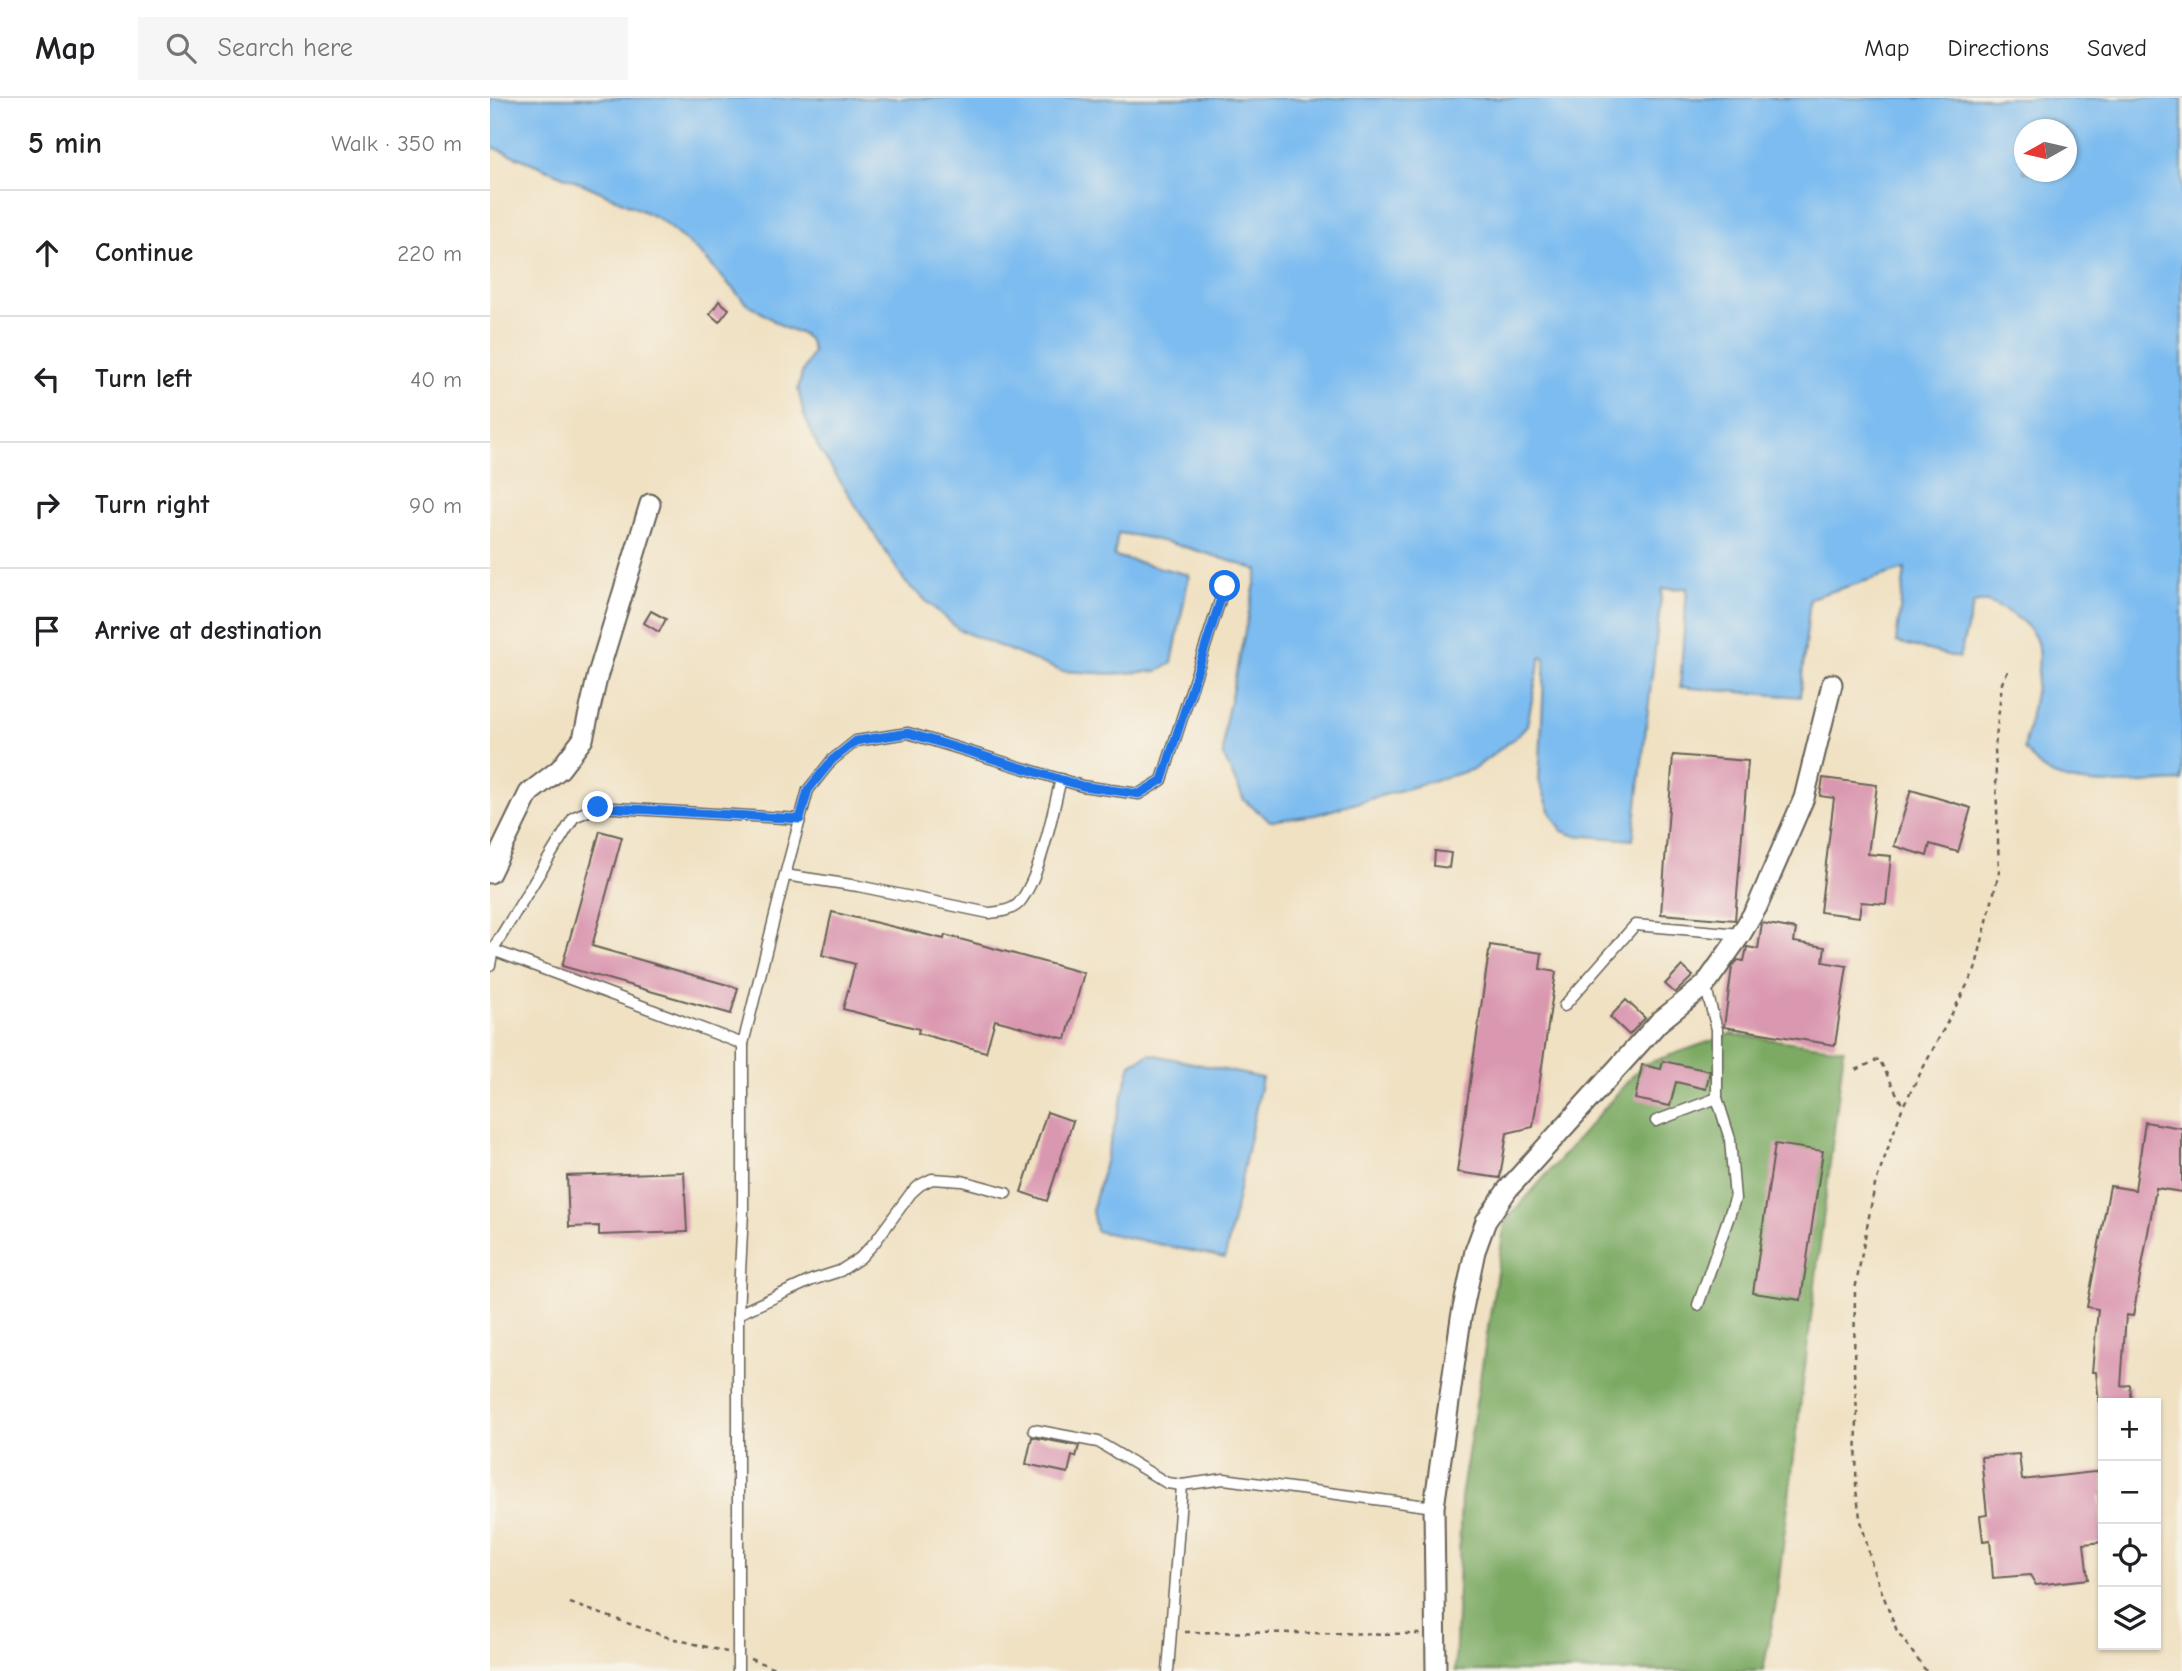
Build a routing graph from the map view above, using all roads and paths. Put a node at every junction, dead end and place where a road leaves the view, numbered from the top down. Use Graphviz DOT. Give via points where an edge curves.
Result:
graph roads {
  1 [pos="650,504"];
  2 [pos="1225,586"];
  3 [pos="2008,671"];
  4 [pos="1832,684"];
  5 [pos="1061,779"];
  6 [pos="800,819"];
  7 [pos="490,873"];
  8 [pos="785,875"];
  9 [pos="1741,934"];
  10 [pos="491,949"];
  11 [pos="490,965"];
  12 [pos="1705,985"];
  13 [pos="1564,1006"];
  14 [pos="743,1044"];
  15 [pos="1856,1070"];
  16 [pos="1717,1098"];
  17 [pos="1903,1106"];
  18 [pos="1656,1121"];
  19 [pos="1006,1192"];
  20 [pos="1698,1305"];
  21 [pos="738,1314"];
  22 [pos="1034,1430"];
  23 [pos="1182,1485"];
  24 [pos="1434,1507"];
  25 [pos="570,1603"];
  26 [pos="1171,1632"];
  27 [pos="1436,1634"];
  28 [pos="738,1654"];
  29 [pos="738,1671"];
  30 [pos="783,1671"];
  31 [pos="1168,1671"];
  32 [pos="1436,1671"];
  33 [pos="1926,1671"];
  1 -- 7 [label="street" via="583,738 560,769 529,793"];
  2 -- 5 [label="lane" via="1162,780 1139,794"];
  3 -- 17 [label="path" via="2002,684 1995,747 1999,872 1975,970"];
  4 -- 9 [label="street" via="1804,798"];
  5 -- 6 [label="lane" via="908,733 856,741 832,760 808,790"];
  5 -- 8 [label="lane" via="1038,868 1018,903 1003,912"];
  6 -- 8 [label="lane"];
  6 -- 10 [label="lane" via="598,807 574,817"];
  8 -- 14 [label="lane"];
  9 -- 12 [label="street"];
  9 -- 13 [label="lane" via="1635,925"];
  10 -- 11 [label="lane"];
  10 -- 14 [label="lane"];
  12 -- 16 [label="lane" via="1717,1029"];
  12 -- 24 [label="street" via="1659,1022 1508,1189 1486,1221 1461,1318"];
  14 -- 21 [label="lane"];
  15 -- 17 [label="path" via="1879,1059"];
  16 -- 18 [label="lane"];
  16 -- 20 [label="lane" via="1730,1139 1735,1199"];
  17 -- 33 [label="path" via="1875,1185 1855,1290 1856,1490 1873,1570 1897,1631"];
  19 -- 21 [label="lane" via="932,1179 911,1194 860,1258"];
  21 -- 28 [label="lane"];
  22 -- 23 [label="lane" via="1098,1442 1153,1476"];
  23 -- 24 [label="lane" via="1224,1479"];
  23 -- 26 [label="lane"];
  24 -- 27 [label="street"];
  25 -- 28 [label="path" via="667,1637"];
  26 -- 27 [label="path"];
  26 -- 31 [label="lane"];
  27 -- 32 [label="street"];
  28 -- 29 [label="lane"];
  28 -- 30 [label="path"];
}
